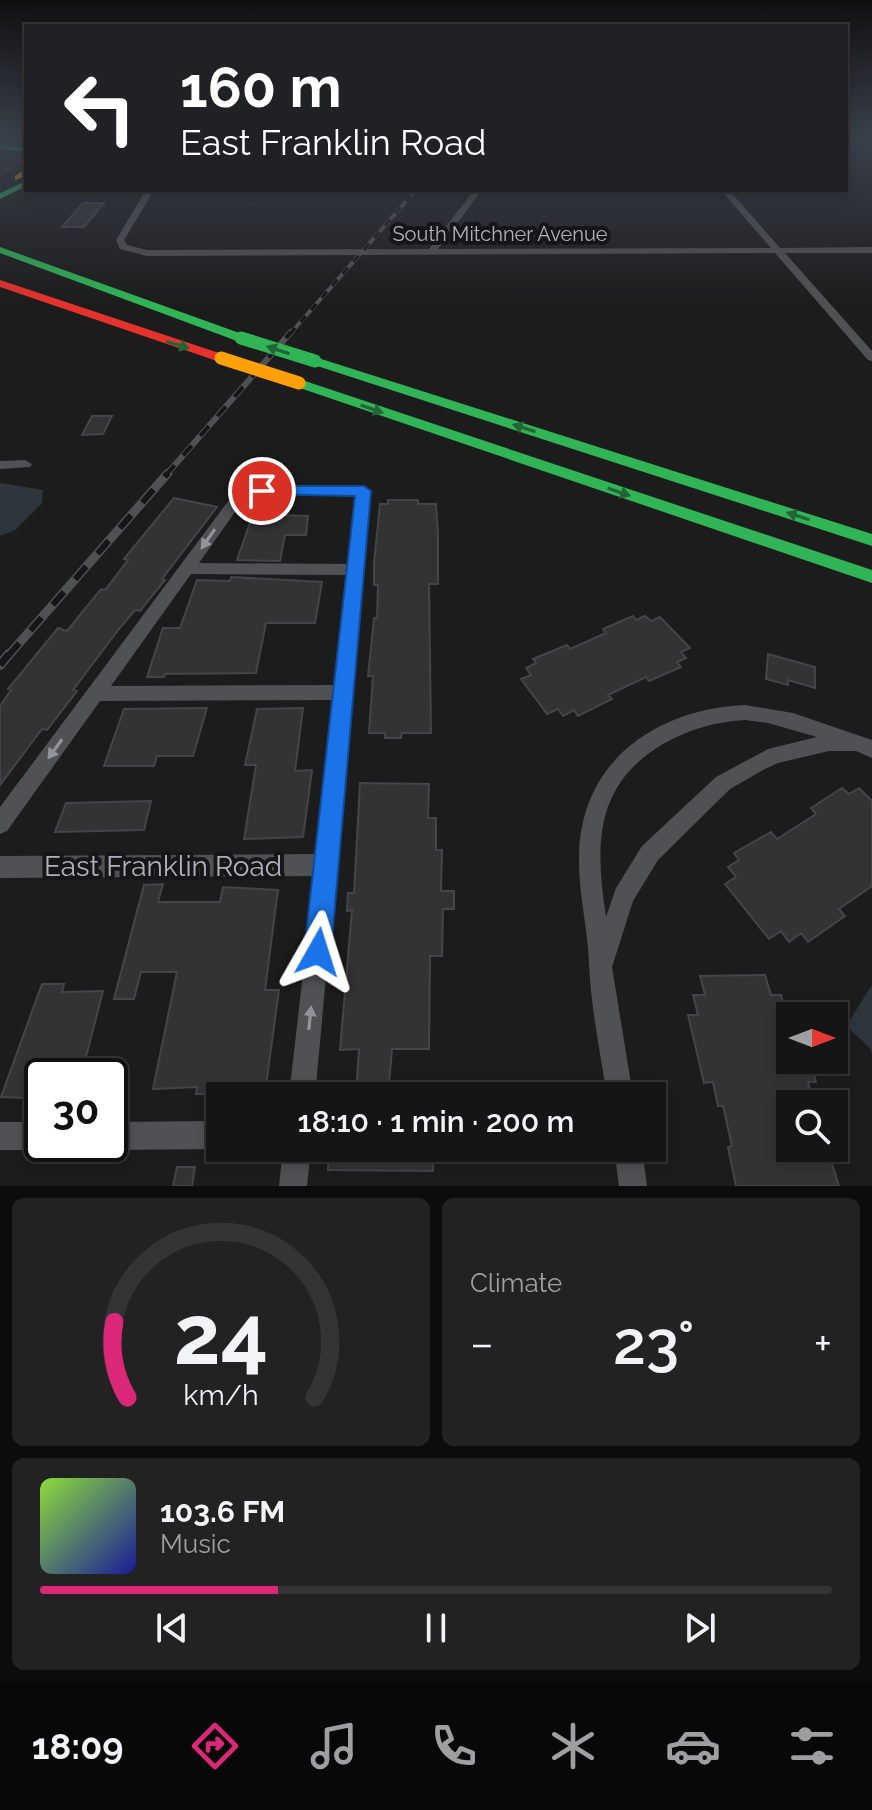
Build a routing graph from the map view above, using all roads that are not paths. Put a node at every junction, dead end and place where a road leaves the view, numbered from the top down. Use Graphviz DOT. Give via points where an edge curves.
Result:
graph roads {
  1 [pos="148,193"];
  2 [pos="475,193"];
  3 [pos="728,193"];
  4 [pos="0,250"];
  5 [pos="872,250"];
  6 [pos="778,251"];
  7 [pos="431,252"];
  8 [pos="0,260"];
  9 [pos="0,283"];
  10 [pos="0,294"];
  11 [pos="164,311"];
  12 [pos="135,331"];
  13 [pos="872,358"];
  14 [pos="25,464"];
  15 [pos="0,465"];
  16 [pos="872,540"];
  17 [pos="188,568"];
  18 [pos="355,570"];
  19 [pos="872,577"];
  20 [pos="344,692"];
  21 [pos="95,694"];
  22 [pos="864,746"];
  23 [pos="0,824"];
  24 [pos="327,865"];
  25 [pos="0,867"];
  26 [pos="600,967"];
  27 [pos="304,1082"];
  28 [pos="618,1082"];
  29 [pos="206,1135"];
  30 [pos="0,1136"];
  31 [pos="24,1136"];
  32 [pos="128,1136"];
  33 [pos="296,1162"];
  34 [pos="630,1162"];
  35 [pos="293,1186"];
  36 [pos="633,1186"];
  1 -- 7 [label="street, South Mitchner Avenue" via="121,235 121,244 129,249 168,254"];
  2 -- 7 [label="street"];
  3 -- 6 [label="street"];
  4 -- 11 [label="main road"];
  5 -- 6 [label="street, South Mitchner Avenue"];
  6 -- 7 [label="street, South Mitchner Avenue"];
  6 -- 13 [label="street"];
  8 -- 11 [label="main road"];
  9 -- 12 [label="main road"];
  10 -- 12 [label="main road"];
  16 -- 11 [label="main road, one-way, bridge"];
  12 -- 19 [label="main road, one-way, bridge"];
  14 -- 15 [label="street"];
  17 -- 18 [label="street"];
  18 -- 17 [label="street, one-way" via="364,491 246,494 235,501"];
  17 -- 21 [label="street"];
  18 -- 20 [label="street"];
  20 -- 21 [label="street"];
  20 -- 24 [label="street"];
  21 -- 23 [label="street, one-way"];
  22 -- 26 [label="street" via="829,743 775,755 712,793 669,832 635,874"];
  22 -- 26 [label="street" via="790,719 726,712 675,726 634,752 613,775 593,819 590,846"];
  24 -- 25 [label="street, East Franklin Road"];
  27 -- 24 [label="street, one-way"];
  26 -- 28 [label="street"];
  29 -- 32 [label="street"];
  30 -- 31 [label="street"];
  33 -- 35 [label="street"];
  34 -- 36 [label="street"];
}
